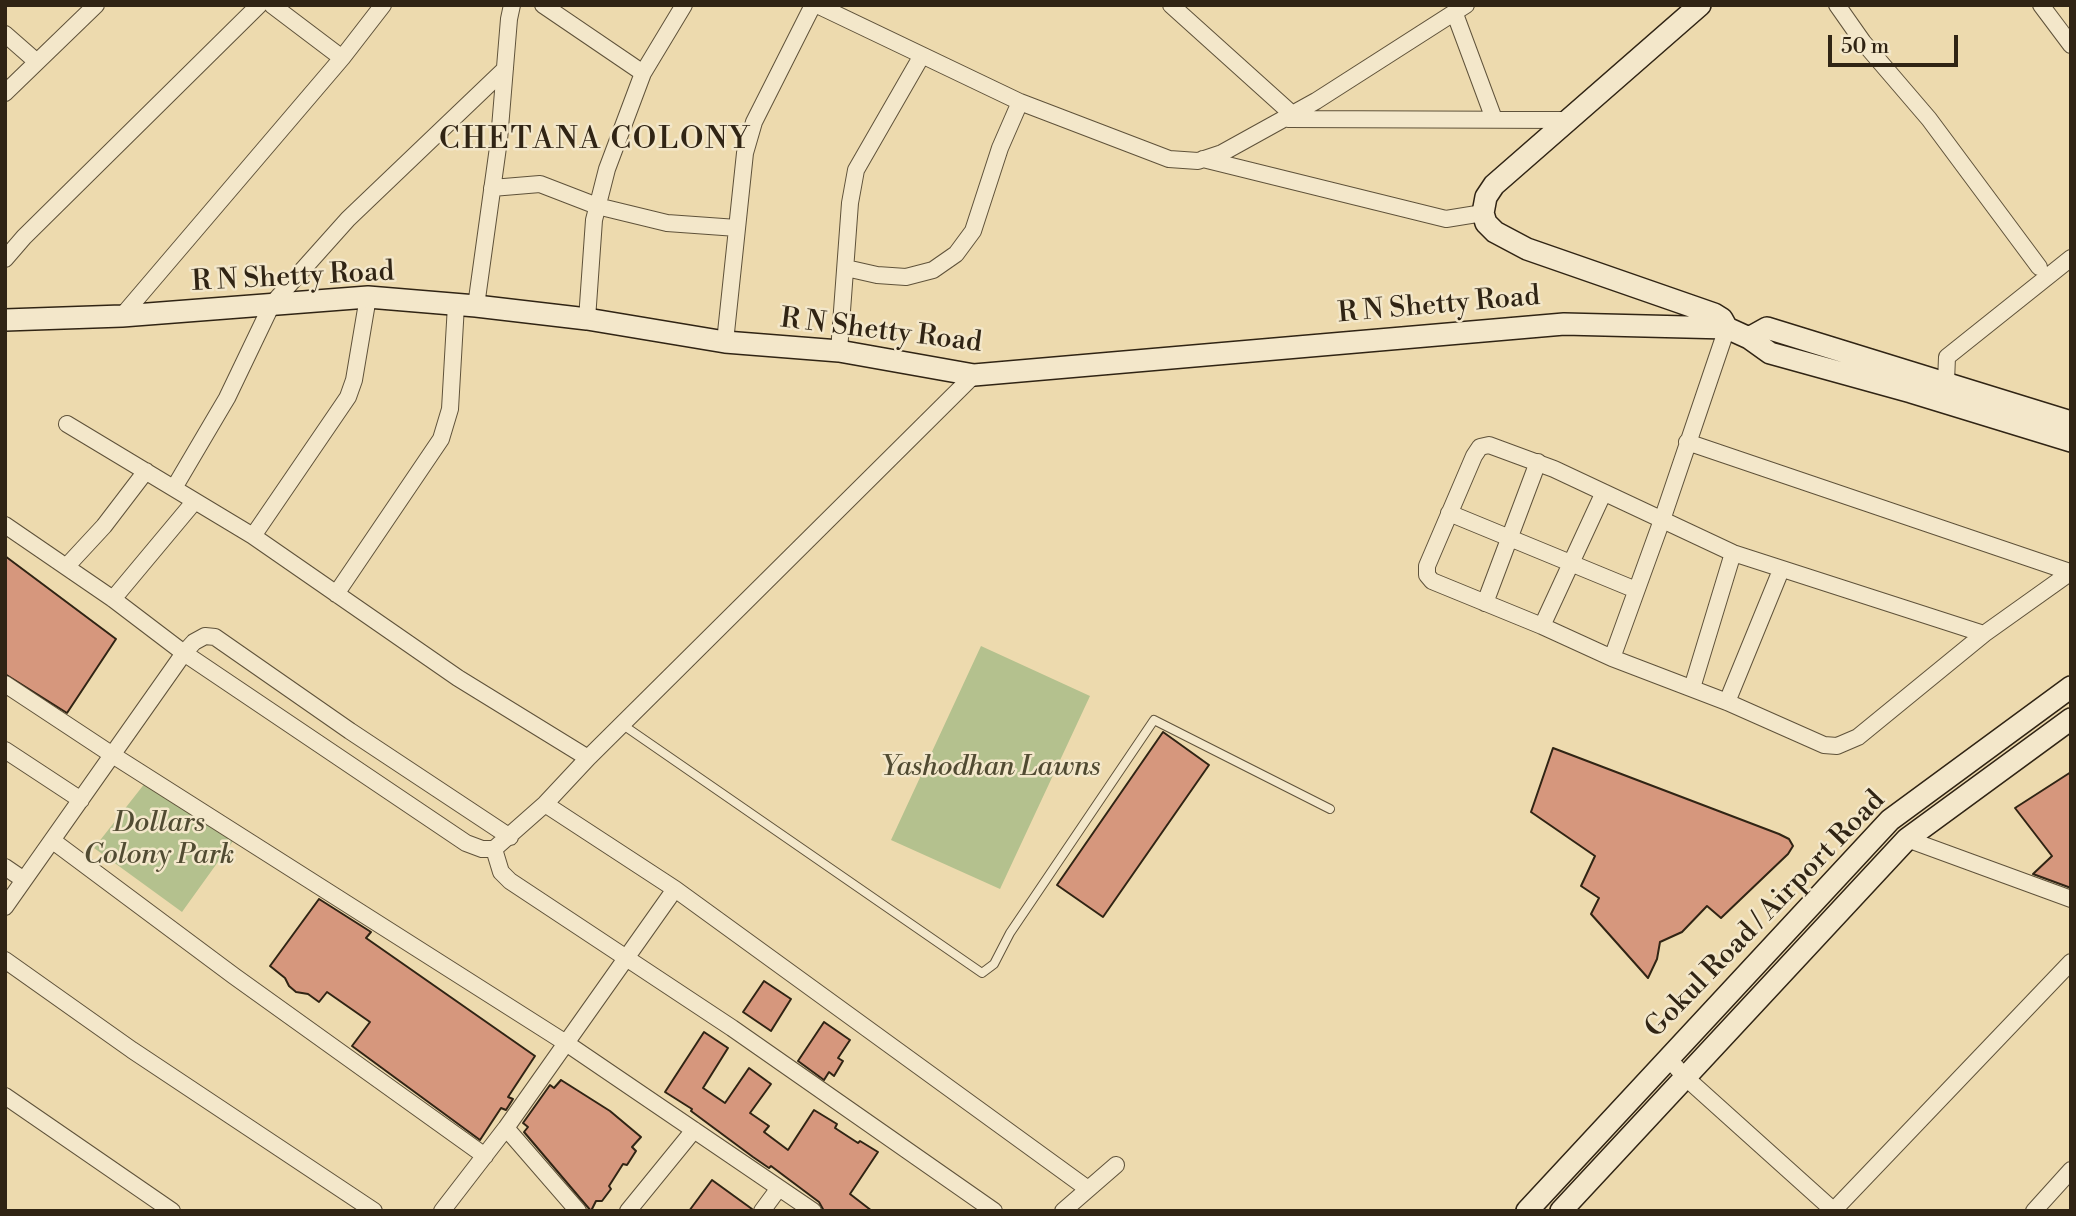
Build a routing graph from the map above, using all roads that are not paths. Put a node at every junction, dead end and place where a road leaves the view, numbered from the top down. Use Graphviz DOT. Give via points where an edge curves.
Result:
graph roads {
  1 [pos="96,5"];
  2 [pos="259,5"];
  3 [pos="272,5"];
  4 [pos="383,5"];
  5 [pos="512,5"];
  6 [pos="543,5"];
  7 [pos="684,5"];
  8 [pos="815,5"];
  9 [pos="1171,5"];
  10 [pos="1700,5"];
  11 [pos="1837,5"];
  12 [pos="2040,5"];
  13 [pos="1461,10"];
  14 [pos="5,34"];
  15 [pos="2068,35"];
  16 [pos="921,57"];
  17 [pos="342,58"];
  18 [pos="37,62"];
  19 [pos="505,69"];
  20 [pos="643,73"];
  21 [pos="5,93"];
  22 [pos="1020,103"];
  23 [pos="1288,116"];
  24 [pos="1494,119"];
  25 [pos="1569,120"];
  26 [pos="1203,159"];
  27 [pos="492,188"];
  28 [pos="597,206"];
  29 [pos="1483,213"];
  30 [pos="737,228"];
  31 [pos="2071,258"];
  32 [pos="5,259"];
  33 [pos="2039,267"];
  34 [pos="846,268"];
  35 [pos="368,297"];
  36 [pos="272,304"];
  37 [pos="466,306"];
  38 [pos="122,316"];
  39 [pos="587,319"];
  40 [pos="5,320"];
  41 [pos="1727,328"];
  42 [pos="725,342"];
  43 [pos="839,351"];
  44 [pos="974,375"];
  45 [pos="1943,391"];
  46 [pos="2071,422"];
  47 [pos="67,424"];
  48 [pos="2071,441"];
  49 [pos="1688,442"];
  50 [pos="1538,462"];
  51 [pos="146,471"];
  52 [pos="174,488"];
  53 [pos="1603,494"];
  54 [pos="194,502"];
  55 [pos="1449,513"];
  56 [pos="1662,520"];
  57 [pos="5,525"];
  58 [pos="253,536"];
  59 [pos="1509,539"];
  60 [pos="1733,553"];
  61 [pos="1570,563"];
  62 [pos="65,567"];
  63 [pos="1781,570"];
  64 [pos="2071,572"];
  65 [pos="1636,590"];
  66 [pos="336,594"];
  67 [pos="113,599"];
  68 [pos="1485,603"];
  69 [pos="1542,626"];
  70 [pos="1984,634"];
  71 [pos="184,653"];
  72 [pos="1612,658"];
  73 [pos="5,684"];
  74 [pos="2071,687"];
  75 [pos="1692,688"];
  76 [pos="1727,702"];
  77 [pos="2071,719"];
  78 [pos="623,725"];
  79 [pos="5,750"];
  80 [pos="111,754"];
  81 [pos="588,758"];
  82 [pos="81,800"];
  83 [pos="545,804"];
  84 [pos="1330,809"];
  85 [pos="510,837"];
  86 [pos="1907,839"];
  87 [pos="53,841"];
  88 [pos="494,849"];
  89 [pos="5,867"];
  90 [pos="24,880"];
  91 [pos="675,889"];
  92 [pos="2071,899"];
  93 [pos="5,907"];
  94 [pos="625,958"];
  95 [pos="5,960"];
  96 [pos="2071,962"];
  97 [pos="566,1043"];
  98 [pos="1668,1058"];
  99 [pos="1685,1077"];
  100 [pos="5,1096"];
  101 [pos="506,1128"];
  102 [pos="694,1130"];
  103 [pos="485,1156"];
  104 [pos="1116,1166"];
  105 [pos="2071,1170"];
  106 [pos="779,1188"];
  107 [pos="1088,1189"];
  108 [pos="370,1210"];
  109 [pos="172,1211"];
  110 [pos="442,1211"];
  111 [pos="578,1211"];
  112 [pos="628,1211"];
  113 [pos="762,1211"];
  114 [pos="813,1211"];
  115 [pos="994,1211"];
  116 [pos="1063,1211"];
  117 [pos="1527,1211"];
  118 [pos="1561,1211"];
  119 [pos="1834,1211"];
  120 [pos="2034,1211"];
  1 -- 18 [label="street"];
  2 -- 32 [label="street"];
  3 -- 17 [label="street"];
  4 -- 17 [label="street"];
  5 -- 19 [label="street"];
  6 -- 20 [label="street"];
  7 -- 20 [label="street"];
  8 -- 16 [label="street"];
  8 -- 30 [label="street" via="754,122 745,153"];
  9 -- 23 [label="street"];
  10 -- 25 [label="street"];
  11 -- 33 [label="street"];
  12 -- 15 [label="street"];
  13 -- 23 [label="street"];
  13 -- 24 [label="street"];
  14 -- 18 [label="street"];
  16 -- 22 [label="street"];
  16 -- 34 [label="street" via="856,170"];
  17 -- 38 [label="street"];
  18 -- 21 [label="street"];
  19 -- 27 [label="street"];
  19 -- 36 [label="street" via="348,219"];
  20 -- 28 [label="street"];
  22 -- 26 [label="street" via="1169,159"];
  22 -- 34 [label="street" via="973,231 956,254 933,270 906,277"];
  23 -- 24 [label="street"];
  23 -- 26 [label="street"];
  24 -- 25 [label="street"];
  25 -- 29 [label="street" via="1494,185"];
  26 -- 29 [label="street" via="1446,219"];
  27 -- 28 [label="street" via="540,184"];
  27 -- 37 [label="street"];
  28 -- 30 [label="street" via="667,223"];
  28 -- 39 [label="street"];
  29 -- 41 [label="street" via="1495,232 1527,249 1714,314"];
  30 -- 42 [label="street"];
  31 -- 45 [label="street" via="1947,357"];
  34 -- 43 [label="street"];
  35 -- 36 [label="street, R N Shetty Road"];
  35 -- 37 [label="street, R N Shetty Road"];
  35 -- 58 [label="street" via="348,397"];
  36 -- 38 [label="street, R N Shetty Road"];
  36 -- 52 [label="street" via="227,398"];
  37 -- 39 [label="street, R N Shetty Road"];
  37 -- 66 [label="street" via="441,439"];
  38 -- 40 [label="street, R N Shetty Road"];
  39 -- 42 [label="street, R N Shetty Road"];
  41 -- 44 [label="street, R N Shetty Road" via="1564,324"];
  41 -- 45 [label="street, R N Shetty Road" via="1749,338 1767,328"];
  41 -- 49 [label="street"];
  42 -- 43 [label="street, R N Shetty Road"];
  43 -- 44 [label="street, R N Shetty Road"];
  44 -- 78 [label="street"];
  45 -- 46 [label="street, R N Shetty Road"];
  45 -- 48 [label="street, R N Shetty Road"];
  47 -- 51 [label="street"];
  49 -- 56 [label="street"];
  49 -- 64 [label="street"];
  50 -- 53 [label="street"];
  50 -- 55 [label="street" via="1497,446 1480,447"];
  50 -- 59 [label="street"];
  51 -- 52 [label="street"];
  51 -- 62 [label="street"];
  52 -- 54 [label="street"];
  53 -- 56 [label="street"];
  53 -- 61 [label="street"];
  54 -- 58 [label="street"];
  54 -- 67 [label="street"];
  55 -- 59 [label="street"];
  55 -- 68 [label="street" via="1427,575"];
  56 -- 60 [label="street"];
  56 -- 65 [label="street"];
  57 -- 62 [label="street"];
  58 -- 66 [label="street"];
  59 -- 61 [label="street"];
  59 -- 68 [label="street"];
  60 -- 63 [label="street"];
  60 -- 75 [label="street"];
  61 -- 65 [label="street"];
  61 -- 69 [label="street"];
  62 -- 67 [label="street"];
  63 -- 70 [label="street"];
  63 -- 76 [label="street"];
  64 -- 70 [label="street"];
  65 -- 72 [label="street"];
  66 -- 81 [label="street" via="458,678"];
  67 -- 71 [label="street"];
  68 -- 69 [label="street"];
  69 -- 72 [label="street"];
  70 -- 76 [label="street" via="1858,737 1838,746 1824,745"];
  71 -- 80 [label="street"];
  71 -- 85 [label="street" via="205,636 215,637"];
  71 -- 88 [label="street" via="466,843"];
  72 -- 75 [label="street"];
  73 -- 80 [label="street"];
  74 -- 98 [label="street, Gokul Road / Airport Road" via="1890,820"];
  75 -- 76 [label="street"];
  77 -- 86 [label="street, Gokul Road / Airport Road"];
  78 -- 81 [label="street"];
  78 -- 84 [label="lane" via="982,973 994,964 1010,933 1154,720"];
  79 -- 82 [label="street"];
  80 -- 82 [label="street"];
  80 -- 97 [label="street"];
  81 -- 83 [label="street"];
  82 -- 87 [label="street"];
  83 -- 85 [label="street"];
  83 -- 91 [label="street"];
  85 -- 88 [label="street"];
  86 -- 92 [label="street"];
  86 -- 99 [label="street, Gokul Road / Airport Road"];
  87 -- 90 [label="street"];
  87 -- 103 [label="street"];
  88 -- 94 [label="street" via="501,872 510,881"];
  89 -- 90 [label="street"];
  90 -- 93 [label="street"];
  91 -- 94 [label="street"];
  91 -- 107 [label="street"];
  94 -- 97 [label="street"];
  94 -- 115 [label="street"];
  95 -- 108 [label="street"];
  96 -- 119 [label="street"];
  97 -- 101 [label="street"];
  97 -- 102 [label="street"];
  98 -- 99 [label="street"];
  98 -- 117 [label="street, Gokul Road / Airport Road"];
  99 -- 118 [label="street, Gokul Road / Airport Road"];
  99 -- 119 [label="street"];
  100 -- 109 [label="street"];
  101 -- 103 [label="street"];
  101 -- 111 [label="street"];
  102 -- 106 [label="street"];
  102 -- 112 [label="street"];
  103 -- 110 [label="street"];
  104 -- 107 [label="street"];
  105 -- 120 [label="street"];
  106 -- 113 [label="street"];
  106 -- 114 [label="street"];
  107 -- 116 [label="street"];
}
